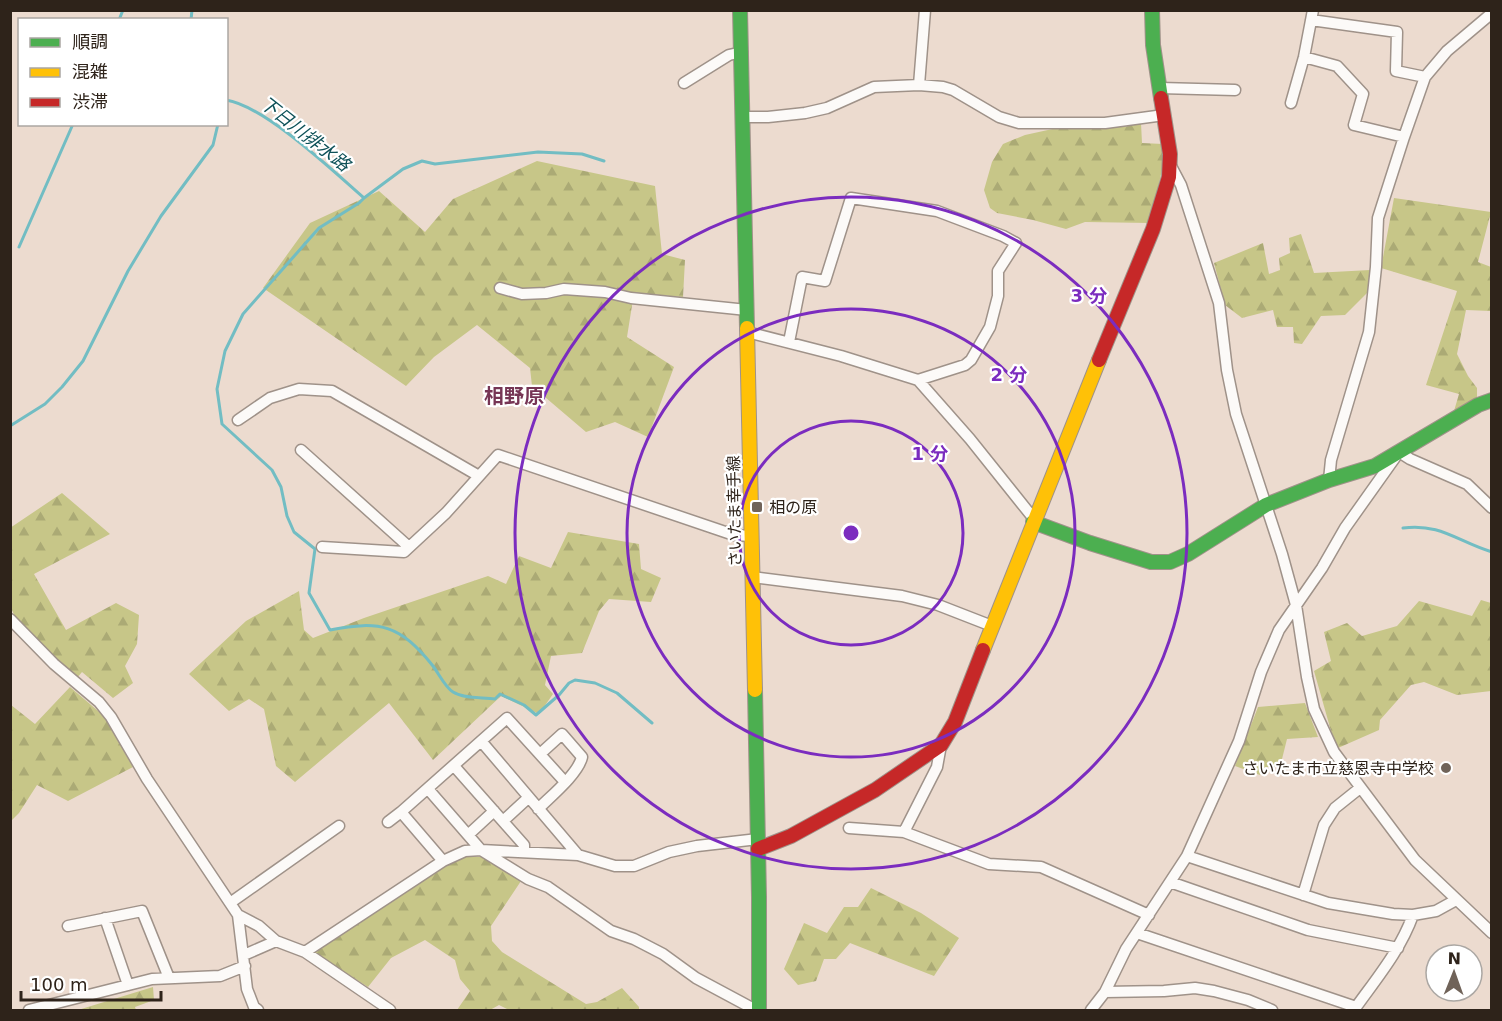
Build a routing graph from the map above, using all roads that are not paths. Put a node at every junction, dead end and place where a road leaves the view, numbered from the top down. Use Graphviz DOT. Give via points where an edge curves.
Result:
graph roads {
  1 [pos="740,10"];
  2 [pos="926,10"];
  3 [pos="1152,10"];
  4 [pos="1491,13"];
  5 [pos="1312,15"];
  6 [pos="742,52"];
  7 [pos="1304,57"];
  8 [pos="1425,77"];
  9 [pos="684,83"];
  10 [pos="920,85"];
  11 [pos="1160,88"];
  12 [pos="1235,90"];
  13 [pos="1291,103"];
  14 [pos="1164,115"];
  15 [pos="743,117"];
  16 [pos="1404,137"];
  17 [pos="1171,166"];
  18 [pos="500,288"];
  19 [pos="747,310"];
  20 [pos="747,332"];
  21 [pos="789,342"];
  22 [pos="918,380"];
  23 [pos="1491,400"];
  24 [pos="238,420"];
  25 [pos="302,450"];
  26 [pos="1400,452"];
  27 [pos="479,477"];
  28 [pos="1329,480"];
  29 [pos="1266,505"];
  30 [pos="1491,508"];
  31 [pos="1034,520"];
  32 [pos="751,536"];
  33 [pos="322,547"];
  34 [pos="410,547"];
  35 [pos="752,577"];
  36 [pos="1296,605"];
  37 [pos="10,619"];
  38 [pos="993,626"];
  39 [pos="481,741"];
  40 [pos="941,745"];
  41 [pos="540,754"];
  42 [pos="454,766"];
  43 [pos="565,782"];
  44 [pos="1360,788"];
  45 [pos="428,789"];
  46 [pos="528,798"];
  47 [pos="538,809"];
  48 [pos="494,811"];
  49 [pos="401,812"];
  50 [pos="503,821"];
  51 [pos="388,822"];
  52 [pos="339,826"];
  53 [pos="849,828"];
  54 [pos="904,832"];
  55 [pos="468,835"];
  56 [pos="758,844"];
  57 [pos="481,850"];
  58 [pos="524,851"];
  59 [pos="578,855"];
  60 [pos="1187,856"];
  61 [pos="443,861"];
  62 [pos="1170,882"];
  63 [pos="1303,895"];
  64 [pos="1456,900"];
  65 [pos="230,903"];
  66 [pos="238,915"];
  67 [pos="1149,915"];
  68 [pos="1413,915"];
  69 [pos="105,918"];
  70 [pos="68,926"];
  71 [pos="1137,933"];
  72 [pos="1491,933"];
  73 [pos="276,941"];
  74 [pos="1398,948"];
  75 [pos="305,952"];
  76 [pos="244,961"];
  77 [pos="169,978"];
  78 [pos="128,985"];
  79 [pos="1105,992"];
  80 [pos="1246,1006"];
  81 [pos="1355,1009"];
  82 [pos="759,1010"];
  83 [pos="29,1011"];
  84 [pos="258,1011"];
  85 [pos="390,1011"];
  86 [pos="1091,1011"];
  87 [pos="1272,1011"];
  1 -- 6 [label="street, さいたま幸手線"];
  2 -- 10 [label="street"];
  3 -- 11 [label="street"];
  4 -- 8 [label="street" via="1447,51"];
  5 -- 7 [label="street"];
  5 -- 8 [label="street" via="1397,32 1395,71"];
  6 -- 9 [label="street" via="729,55"];
  6 -- 15 [label="street, さいたま幸手線"];
  7 -- 13 [label="street"];
  7 -- 16 [label="street" via="1337,66 1363,94 1354,125"];
  8 -- 16 [label="street"];
  10 -- 14 [label="street" via="953,90 999,117 1019,123 1105,123"];
  10 -- 15 [label="street" via="874,87 827,108"];
  11 -- 12 [label="street"];
  11 -- 14 [label="street"];
  14 -- 17 [label="street"];
  15 -- 19 [label="street, さいたま幸手線"];
  16 -- 28 [label="street" via="1378,218 1369,332 1331,460"];
  17 -- 29 [label="street" via="1184,194 1219,303 1236,414"];
  17 -- 31 [label="street" via="1153,229"];
  18 -- 19 [label="street" via="522,294 564,289 605,292"];
  19 -- 20 [label="street, さいたま幸手線"];
  20 -- 21 [label="street"];
  20 -- 32 [label="street, さいたま幸手線"];
  21 -- 22 [label="street"];
  21 -- 22 [label="street" via="802,277 825,281 851,198 937,211 1016,243 998,272 998,296 990,327 971,360"];
  22 -- 31 [label="street"];
  23 -- 26 [label="street"];
  24 -- 27 [label="street" via="270,398 299,389 332,391"];
  25 -- 34 [label="street"];
  26 -- 28 [label="street" via="1375,466"];
  26 -- 30 [label="street" via="1467,483"];
  26 -- 36 [label="street"];
  27 -- 32 [label="street" via="498,455 734,535"];
  27 -- 34 [label="street"];
  28 -- 29 [label="street"];
  29 -- 31 [label="street" via="1188,554 1162,563 1100,546"];
  29 -- 36 [label="street"];
  31 -- 38 [label="street"];
  32 -- 35 [label="street, さいたま幸手線"];
  33 -- 34 [label="street" via="404,552"];
  35 -- 38 [label="street" via="902,596"];
  35 -- 56 [label="street, さいたま幸手線"];
  36 -- 44 [label="street" via="1314,709 1334,752"];
  36 -- 60 [label="street" via="1261,672 1239,741"];
  37 -- 65 [label="street" via="111,717 147,779"];
  38 -- 40 [label="street" via="955,722"];
  39 -- 41 [label="street" via="507,718"];
  39 -- 42 [label="street"];
  39 -- 46 [label="street"];
  40 -- 54 [label="street" via="937,767"];
  40 -- 56 [label="street" via="875,790 791,836"];
  41 -- 43 [label="street"];
  41 -- 43 [label="street" via="562,734 582,758"];
  42 -- 45 [label="street"];
  42 -- 48 [label="street"];
  43 -- 47 [label="street"];
  44 -- 63 [label="street" via="1335,808 1324,825"];
  44 -- 64 [label="street" via="1415,860"];
  45 -- 49 [label="street"];
  45 -- 55 [label="street"];
  46 -- 47 [label="street"];
  46 -- 50 [label="street"];
  47 -- 59 [label="street"];
  48 -- 50 [label="street"];
  48 -- 55 [label="street"];
  49 -- 51 [label="street"];
  49 -- 61 [label="street"];
  50 -- 58 [label="street" via="524,845"];
  52 -- 65 [label="street"];
  53 -- 54 [label="street"];
  54 -- 67 [label="street" via="989,864 1041,867"];
  55 -- 57 [label="street"];
  56 -- 59 [label="street" via="697,846 634,866 615,867"];
  56 -- 82 [label="street, さいたま幸手線"];
  57 -- 58 [label="street"];
  57 -- 61 [label="street" via="465,851"];
  57 -- 82 [label="street" via="548,887 611,931 653,949 696,978"];
  58 -- 59 [label="street"];
  60 -- 62 [label="street"];
  60 -- 63 [label="street"];
  61 -- 75 [label="street"];
  62 -- 67 [label="street"];
  62 -- 74 [label="street" via="1308,930"];
  63 -- 68 [label="street" via="1328,903"];
  64 -- 68 [label="street" via="1436,911"];
  64 -- 72 [label="street"];
  65 -- 66 [label="street"];
  66 -- 73 [label="street"];
  66 -- 76 [label="street"];
  67 -- 71 [label="street"];
  68 -- 74 [label="street"];
  69 -- 70 [label="street"];
  69 -- 77 [label="street" via="142,911"];
  69 -- 78 [label="street"];
  71 -- 79 [label="street"];
  71 -- 81 [label="street"];
  73 -- 75 [label="street"];
  73 -- 76 [label="street"];
  74 -- 81 [label="street"];
  75 -- 85 [label="street"];
  76 -- 77 [label="street" via="220,976"];
  76 -- 84 [label="street" via="247,989"];
  77 -- 78 [label="street"];
  78 -- 83 [label="street"];
  79 -- 80 [label="street" via="1195,988 1214,991"];
  79 -- 86 [label="street"];
  80 -- 87 [label="street"];
}
